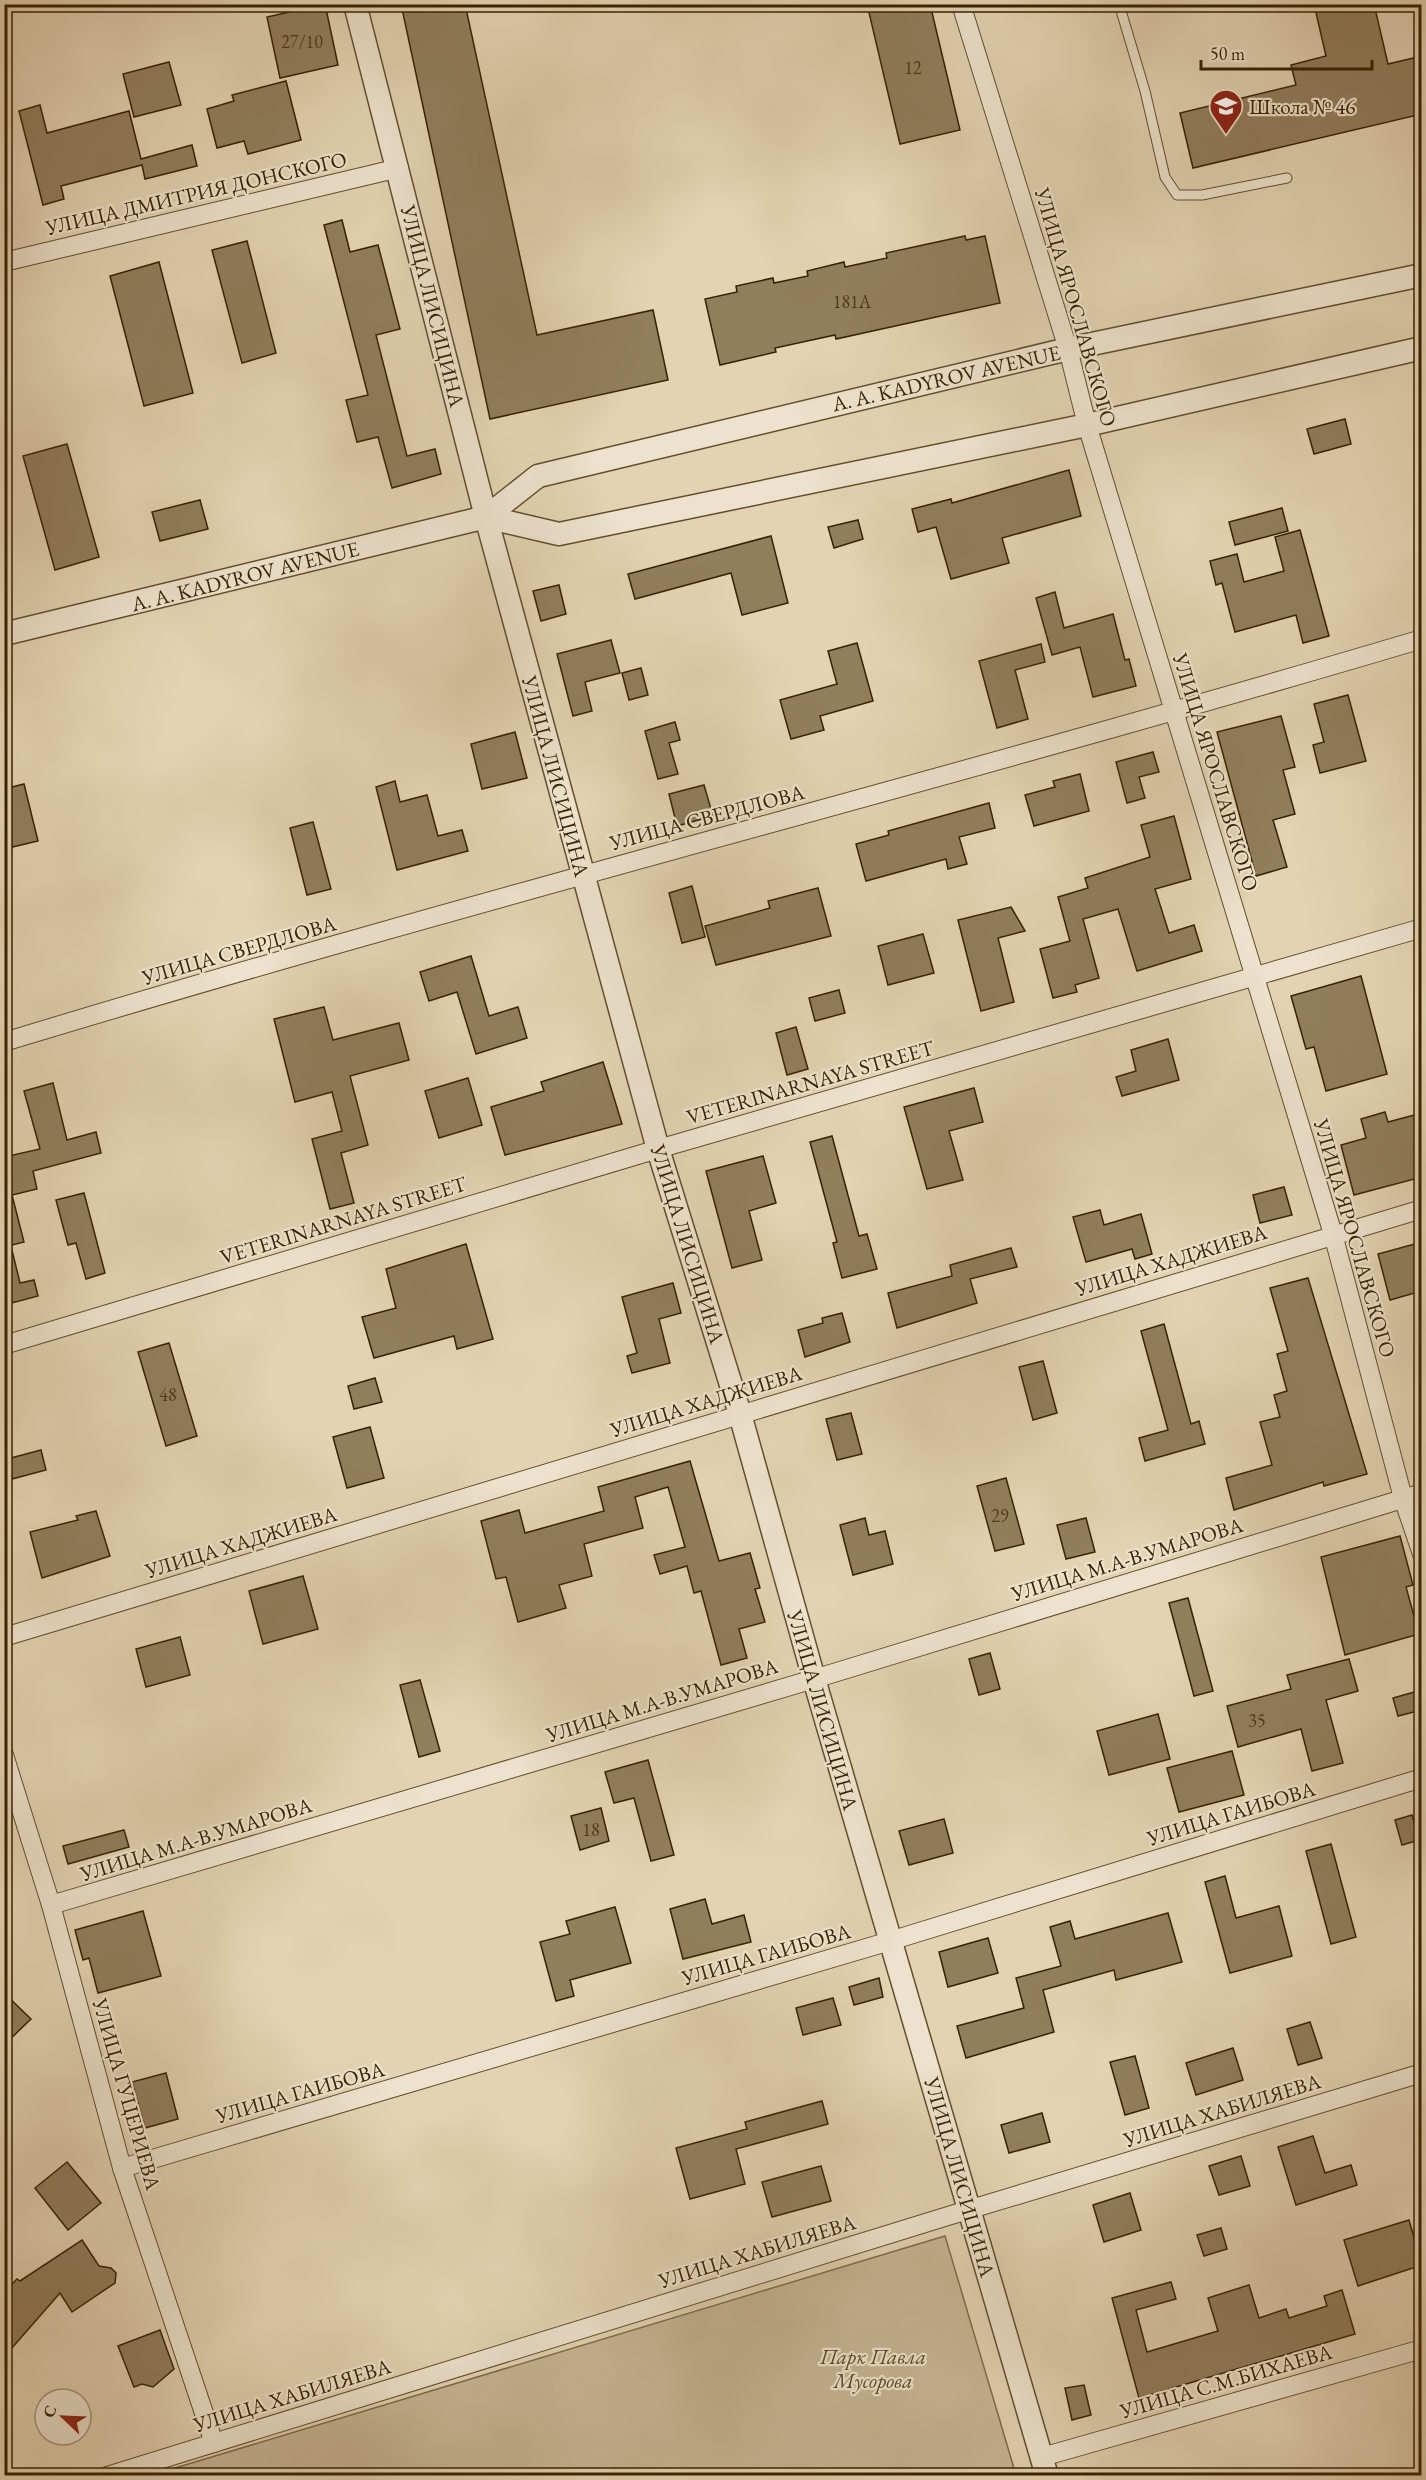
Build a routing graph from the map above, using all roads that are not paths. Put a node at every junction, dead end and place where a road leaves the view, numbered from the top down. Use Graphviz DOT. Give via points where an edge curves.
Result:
graph roads {
  1 [pos="355,4"];
  2 [pos="961,4"];
  3 [pos="1119,4"];
  4 [pos="399,168"];
  5 [pos="1287,178"];
  6 [pos="4,262"];
  7 [pos="1422,275"];
  8 [pos="1422,348"];
  9 [pos="1068,350"];
  10 [pos="1087,425"];
  11 [pos="486,517"];
  12 [pos="4,634"];
  13 [pos="1422,639"];
  14 [pos="1174,713"];
  15 [pos="582,874"];
  16 [pos="1422,928"];
  17 [pos="1254,977"];
  18 [pos="4,1042"];
  19 [pos="658,1149"];
  20 [pos="1422,1209"];
  21 [pos="1333,1234"];
  22 [pos="4,1345"];
  23 [pos="740,1414"];
  24 [pos="1422,1493"];
  25 [pos="1403,1498"];
  26 [pos="1422,1554"];
  27 [pos="4,1637"];
  28 [pos="814,1679"];
  29 [pos="4,1755"];
  30 [pos="1422,1778"];
  31 [pos="51,1905"];
  32 [pos="890,1941"];
  33 [pos="1422,2073"];
  34 [pos="122,2168"];
  35 [pos="970,2209"];
  36 [pos="1422,2349"];
  37 [pos="214,2443"];
  38 [pos="1044,2466"];
  39 [pos="107,2475"];
  1 -- 4 [label="street, УЛИЦА ЛИСИЦИНА"];
  2 -- 9 [label="street, УЛИЦА ЯРОСЛАВСКОГО"];
  3 -- 5 [label="lane" via="1165,177 1177,195 1202,195"];
  4 -- 6 [label="street, УЛИЦА ДМИТРИЯ ДОНСКОГО"];
  4 -- 11 [label="street, УЛИЦА ЛИСИЦИНА"];
  7 -- 9 [label="street, A. A. KADYROV AVENUE"];
  8 -- 10 [label="street, A. A. KADYROV AVENUE"];
  9 -- 10 [label="street, УЛИЦА ЯРОСЛАВСКОГО"];
  9 -- 11 [label="street, A. A. KADYROV AVENUE" via="538,476"];
  10 -- 11 [label="street, A. A. KADYROV AVENUE" via="559,534"];
  10 -- 14 [label="street, УЛИЦА ЯРОСЛАВСКОГО"];
  11 -- 12 [label="street, A. A. KADYROV AVENUE"];
  11 -- 15 [label="street, УЛИЦА ЛИСИЦИНА"];
  13 -- 14 [label="street, УЛИЦА СВЕРДЛОВА"];
  14 -- 15 [label="street, УЛИЦА СВЕРДЛОВА"];
  14 -- 17 [label="street, УЛИЦА ЯРОСЛАВСКОГО"];
  15 -- 18 [label="street, УЛИЦА СВЕРДЛОВА"];
  15 -- 19 [label="street, УЛИЦА ЛИСИЦИНА"];
  16 -- 17 [label="street, VETERINARNAYA STREET"];
  17 -- 19 [label="street, VETERINARNAYA STREET"];
  17 -- 21 [label="street, УЛИЦА ЯРОСЛАВСКОГО"];
  19 -- 22 [label="street, VETERINARNAYA STREET"];
  19 -- 23 [label="street, УЛИЦА ЛИСИЦИНА"];
  20 -- 21 [label="street, УЛИЦА ХАДЖИЕВА"];
  21 -- 23 [label="street, УЛИЦА ХАДЖИЕВА"];
  21 -- 25 [label="street, УЛИЦА ЯРОСЛАВСКОГО"];
  23 -- 27 [label="street, УЛИЦА ХАДЖИЕВА"];
  23 -- 28 [label="street, УЛИЦА ЛИСИЦИНА"];
  24 -- 25 [label="street, УЛИЦА М.А-В.УМАРОВА"];
  25 -- 26 [label="street, УЛИЦА ЯРОСЛАВСКОГО"];
  25 -- 28 [label="street, УЛИЦА М.А-В.УМАРОВА"];
  28 -- 31 [label="street, УЛИЦА М.А-В.УМАРОВА"];
  28 -- 32 [label="street, УЛИЦА ЛИСИЦИНА"];
  29 -- 31 [label="street, УЛИЦА ГУЦЕРИЕВА"];
  30 -- 32 [label="street, УЛИЦА ГАИБОВА"];
  31 -- 34 [label="street, УЛИЦА ГУЦЕРИЕВА"];
  32 -- 34 [label="street, УЛИЦА ГАИБОВА"];
  32 -- 35 [label="street, УЛИЦА ЛИСИЦИНА"];
  33 -- 35 [label="street, УЛИЦА ХАБИЛЯЕВА"];
  34 -- 37 [label="street, УЛИЦА ГУЦЕРИЕВА"];
  35 -- 37 [label="street, УЛИЦА ХАБИЛЯЕВА"];
  35 -- 38 [label="street, УЛИЦА ЛИСИЦИНА"];
  36 -- 38 [label="street, УЛИЦА С.М.БИХАЕВА"];
  37 -- 39 [label="street, УЛИЦА ХАБИЛЯЕВА"];
}
